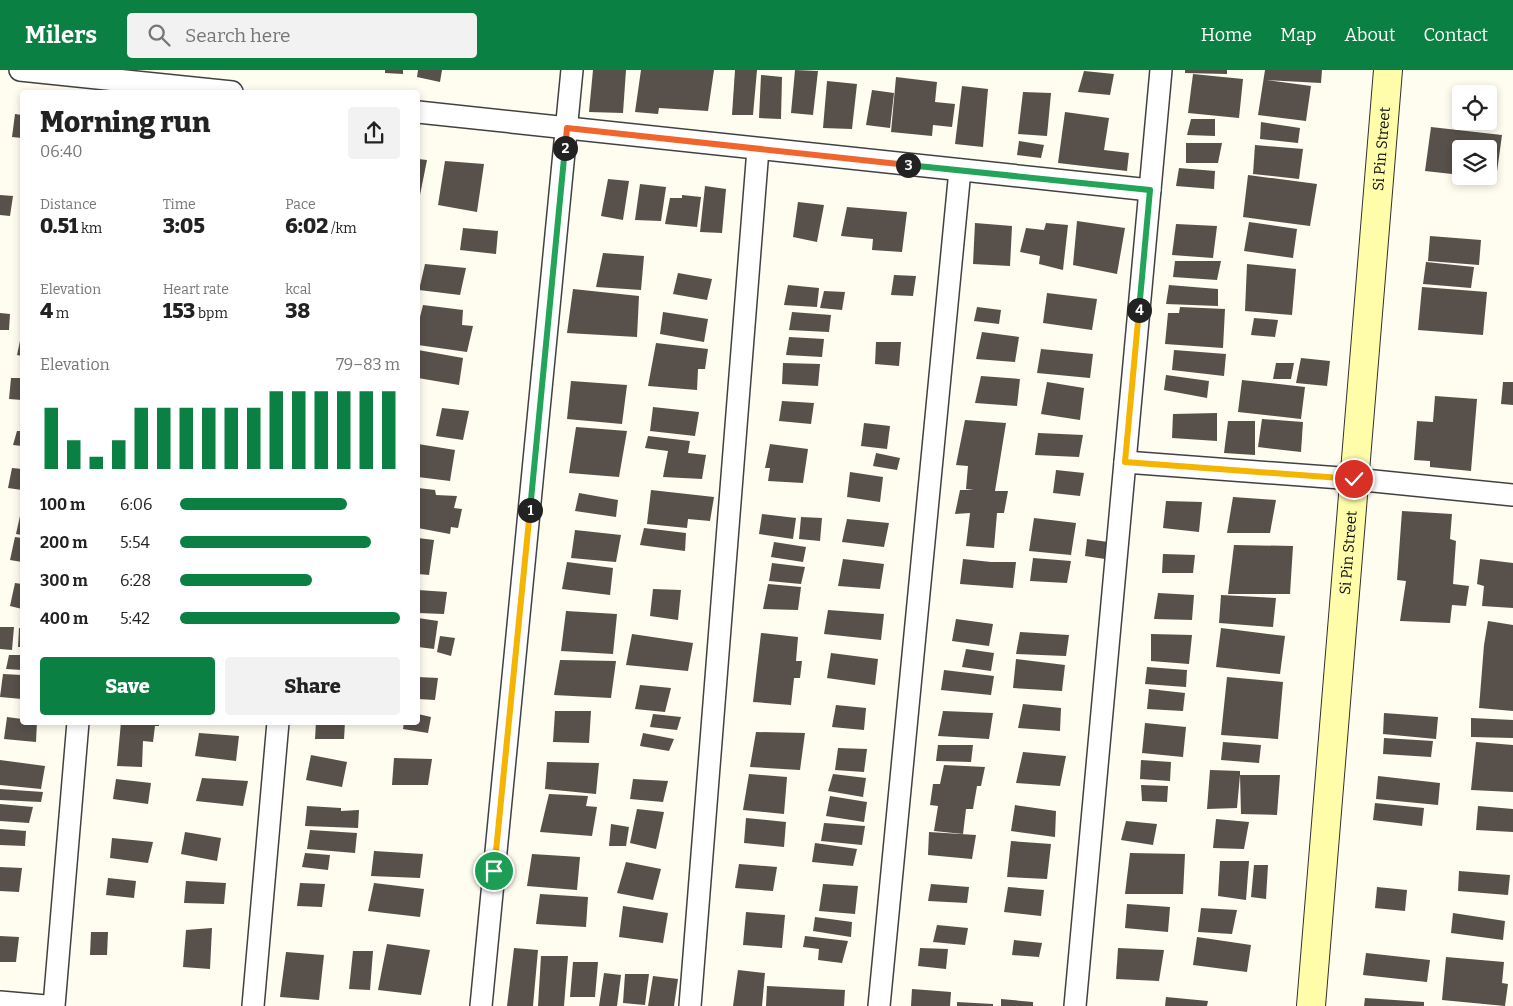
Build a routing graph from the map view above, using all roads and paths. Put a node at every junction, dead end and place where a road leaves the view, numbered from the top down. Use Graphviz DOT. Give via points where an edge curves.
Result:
graph roads {
  1 [pos="20,70"];
  2 [pos="572,70"];
  3 [pos="1160,70"];
  4 [pos="1388,70"];
  5 [pos="131,87"];
  6 [pos="192,90"];
  7 [pos="420,112"];
  8 [pos="567,128"];
  9 [pos="758,148"];
  10 [pos="960,170"];
  11 [pos="1150,190"];
  12 [pos="1125,462"];
  13 [pos="1354,479"];
  14 [pos="1513,495"];
  15 [pos="78,725"];
  16 [pos="278,725"];
  17 [pos="0,1002"];
  18 [pos="46,1006"];
  19 [pos="54,1006"];
  20 [pos="253,1006"];
  21 [pos="481,1006"];
  22 [pos="690,1006"];
  23 [pos="879,1006"];
  24 [pos="1075,1006"];
  25 [pos="1311,1006"];
  1 -- 5 [label="street"];
  2 -- 8 [label="street"];
  3 -- 11 [label="street"];
  4 -- 13 [label="street, Si Pin Street"];
  5 -- 6 [label="street"];
  7 -- 8 [label="street"];
  8 -- 9 [label="street"];
  8 -- 21 [label="street"];
  9 -- 10 [label="street"];
  9 -- 22 [label="street"];
  10 -- 11 [label="street"];
  10 -- 23 [label="street"];
  11 -- 12 [label="street"];
  12 -- 13 [label="street"];
  12 -- 24 [label="street"];
  13 -- 14 [label="street"];
  13 -- 25 [label="street, Si Pin Street"];
  15 -- 19 [label="street"];
  16 -- 20 [label="street"];
  17 -- 18 [label="street"];
}
